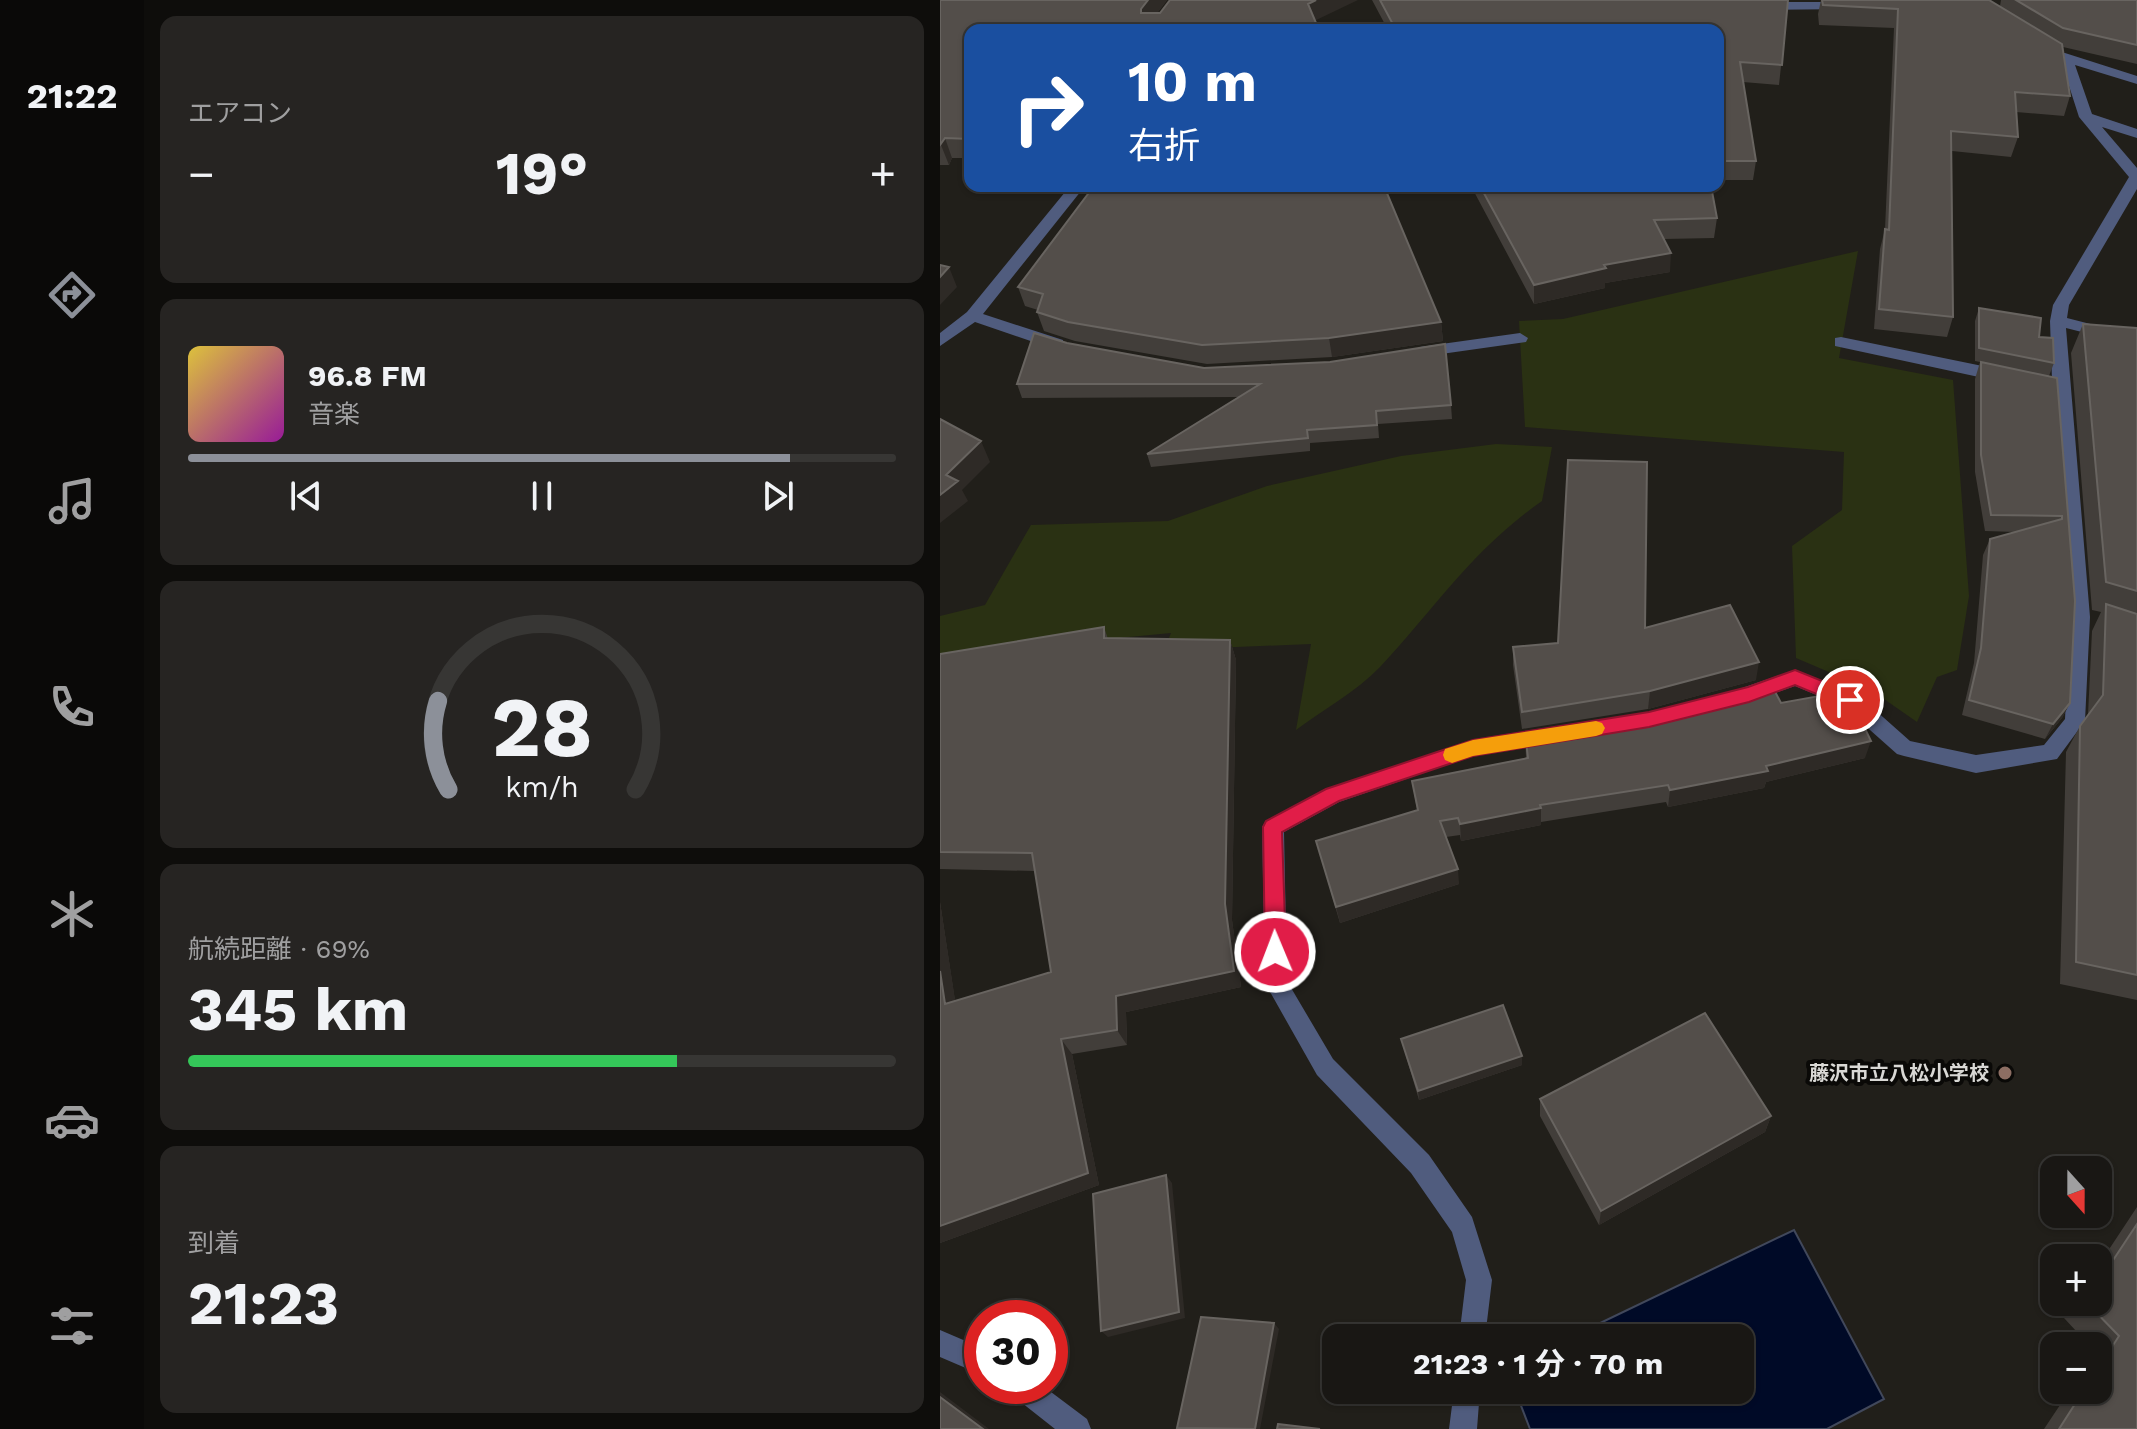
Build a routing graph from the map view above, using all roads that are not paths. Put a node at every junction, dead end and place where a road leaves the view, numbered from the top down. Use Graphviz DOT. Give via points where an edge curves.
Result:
graph roads {
  1 [pos="1740,5"];
  2 [pos="1857,6"];
  3 [pos="2043,46"];
  4 [pos="2067,61"];
  5 [pos="2137,80"];
  6 [pos="2086,117"];
  7 [pos="2137,134"];
  8 [pos="1073,192"];
  9 [pos="973,316"];
  10 [pos="2058,321"];
  11 [pos="1520,338"];
  12 [pos="940,341"];
  13 [pos="2137,341"];
  14 [pos="1841,342"];
  15 [pos="1072,349"];
  16 [pos="1395,356"];
  17 [pos="2061,388"];
  18 [pos="1735,698"];
  19 [pos="1576,731"];
  20 [pos="1474,1324"];
  21 [pos="940,1343"];
  22 [pos="964,1354"];
  23 [pos="1044,1404"];
  24 [pos="1466,1404"];
  25 [pos="1077,1429"];
  26 [pos="1463,1429"];
  1 -- 2 [label="street"];
  3 -- 4 [label="street"];
  4 -- 5 [label="street"];
  4 -- 6 [label="street"];
  6 -- 7 [label="street"];
  6 -- 10 [label="street" via="2137,177 2061,305"];
  8 -- 9 [label="street"];
  9 -- 12 [label="street"];
  9 -- 15 [label="street"];
  10 -- 13 [label="street"];
  10 -- 17 [label="street"];
  11 -- 16 [label="street"];
  14 -- 17 [label="street"];
  17 -- 18 [label="street" via="2087,619 2075,721 2050,753 1976,764 1904,748 1850,700 1795,678"];
  19 -- 20 [label="street" via="1473,748 1332,795 1273,827 1276,983 1325,1067 1420,1164 1463,1226 1479,1280"];
  21 -- 22 [label="street"];
  23 -- 25 [label="street"];
  24 -- 26 [label="street"];
}
